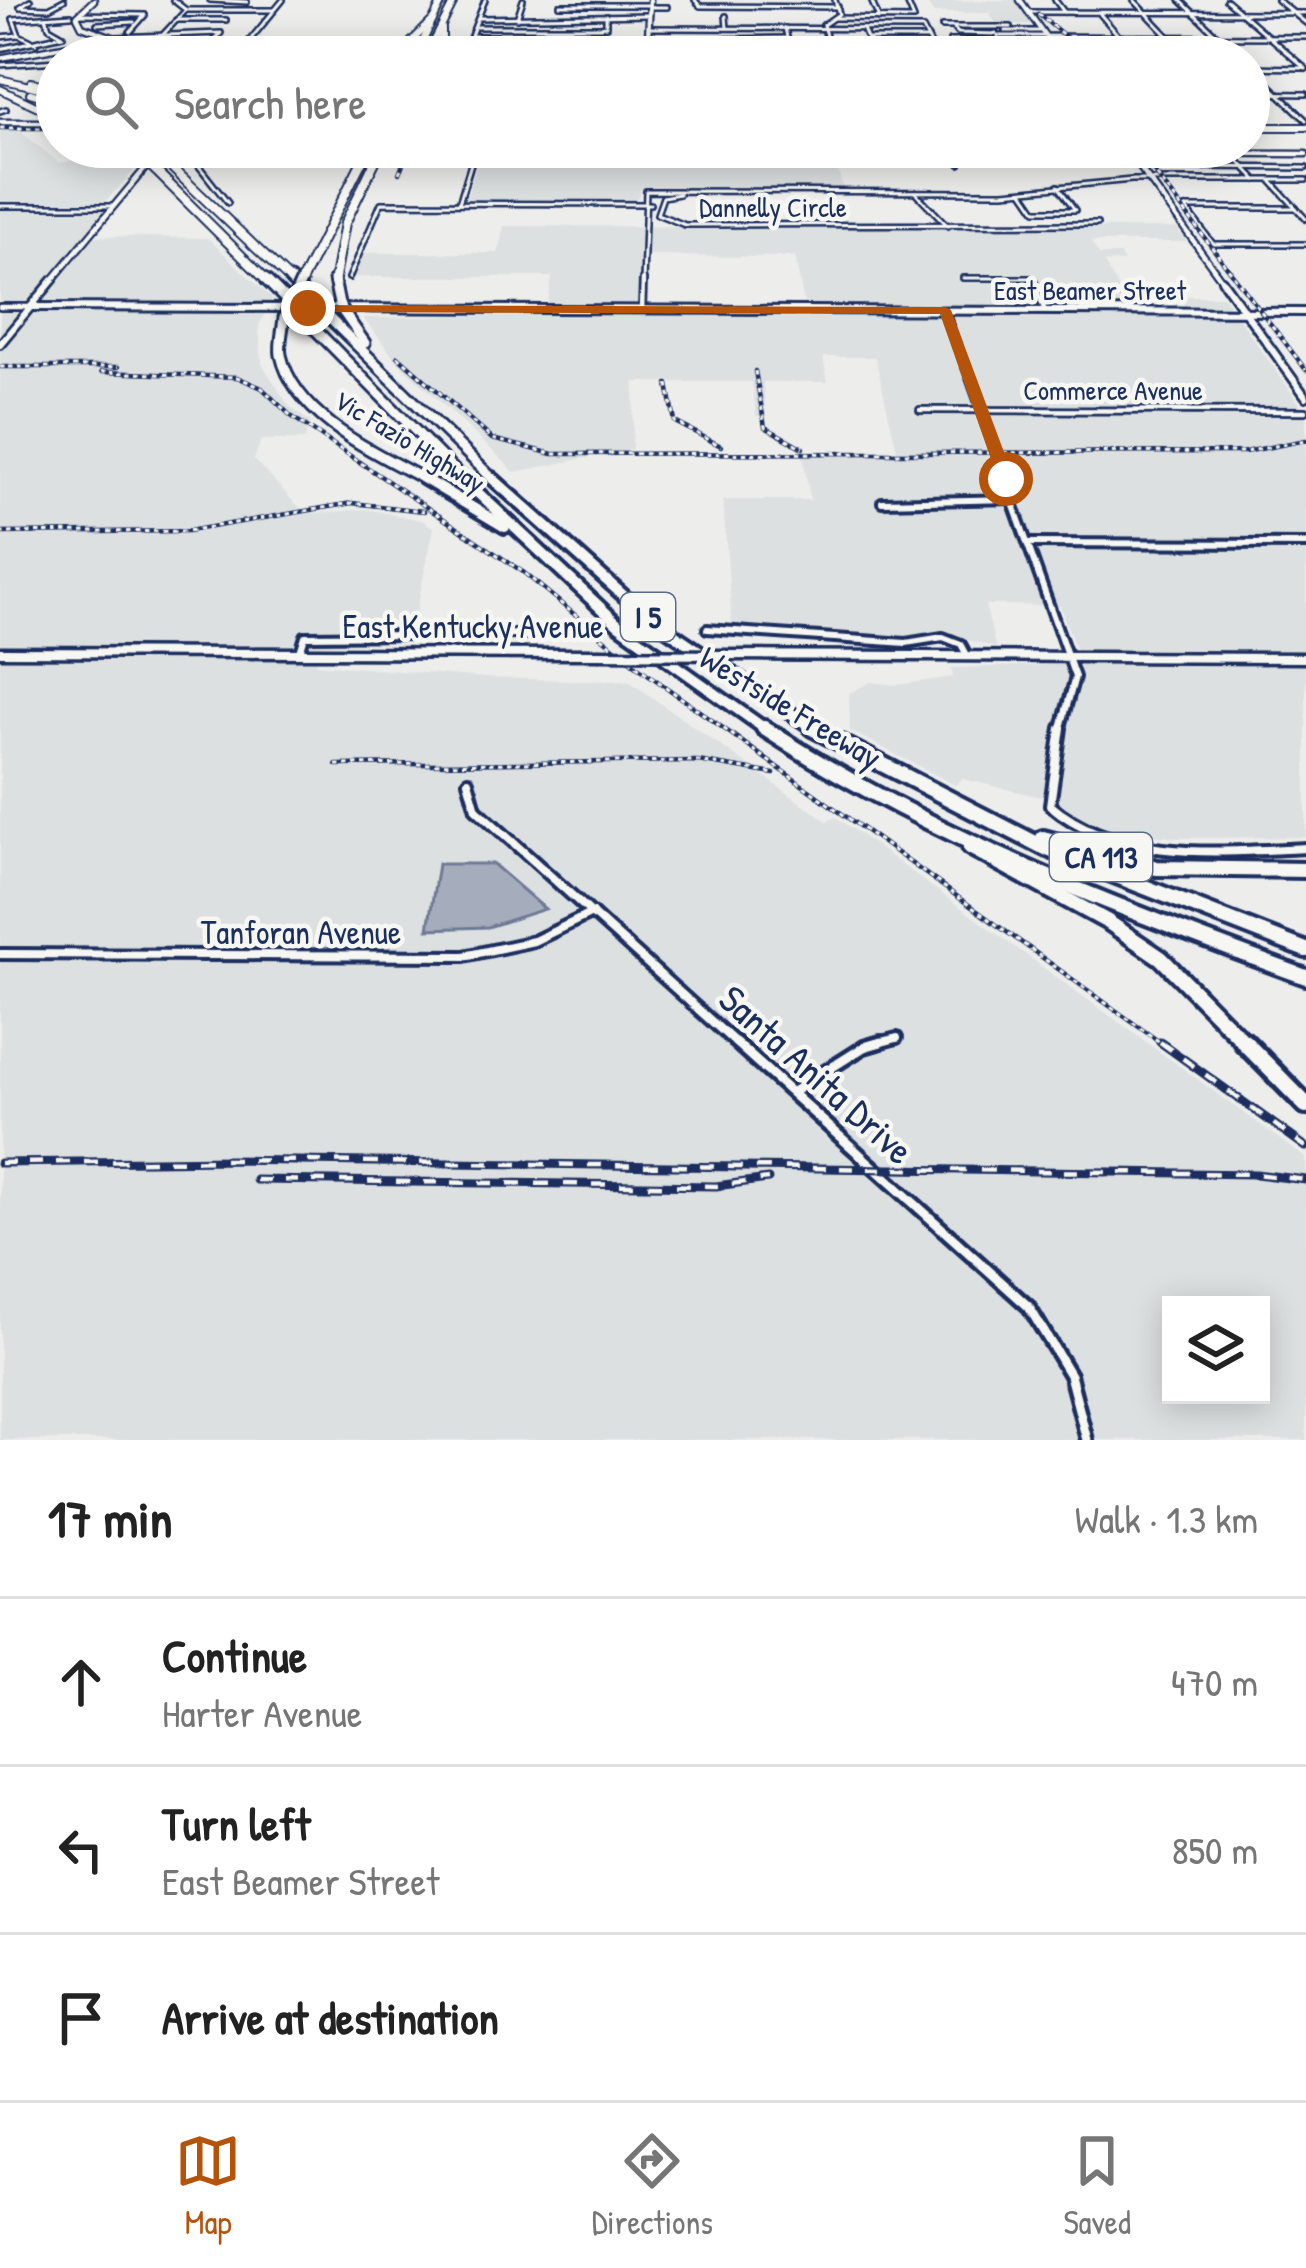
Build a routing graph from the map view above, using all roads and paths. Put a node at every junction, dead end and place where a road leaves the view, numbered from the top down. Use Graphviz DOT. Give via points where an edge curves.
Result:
graph roads {
  1 [pos="30,0"];
  2 [pos="64,0"];
  3 [pos="91,0"];
  4 [pos="172,0"];
  5 [pos="210,0"];
  6 [pos="283,0"];
  7 [pos="443,0"];
  8 [pos="455,0"];
  9 [pos="485,0"];
  10 [pos="523,0"];
  11 [pos="695,0"];
  12 [pos="835,0"];
  13 [pos="871,0"];
  14 [pos="905,0"];
  15 [pos="1020,0"];
  16 [pos="1055,0"];
  17 [pos="1134,0"];
  18 [pos="1180,0"];
  19 [pos="1226,0"];
  20 [pos="1276,0"];
  21 [pos="248,1"];
  22 [pos="560,2"];
  23 [pos="650,4"];
  24 [pos="668,7"];
  25 [pos="186,10"];
  26 [pos="240,10"];
  27 [pos="274,10"];
  28 [pos="838,10"];
  29 [pos="1028,12"];
  30 [pos="1064,12"];
  31 [pos="1099,12"];
  32 [pos="1146,12"];
  33 [pos="1193,12"];
  34 [pos="1240,12"];
  35 [pos="1292,13"];
  36 [pos="1306,13"];
  37 [pos="79,14"];
  38 [pos="606,15"];
  39 [pos="649,15"];
  40 [pos="70,16"];
  41 [pos="563,16"];
  42 [pos="687,16"];
  43 [pos="726,16"];
  44 [pos="47,17"];
  45 [pos="478,18"];
  46 [pos="518,18"];
  47 [pos="834,18"];
  48 [pos="851,19"];
  49 [pos="878,19"];
  50 [pos="176,20"];
  51 [pos="226,20"];
  52 [pos="433,20"];
  53 [pos="138,22"];
  54 [pos="1306,23"];
  55 [pos="98,24"];
  56 [pos="475,27"];
  57 [pos="942,27"];
  58 [pos="1011,27"];
  59 [pos="442,28"];
  60 [pos="687,28"];
  61 [pos="727,28"];
  62 [pos="785,28"];
  63 [pos="823,28"];
  64 [pos="863,28"];
  65 [pos="164,32"];
  66 [pos="648,32"];
  67 [pos="133,34"];
  68 [pos="996,34"];
  69 [pos="1044,34"];
  70 [pos="19,35"];
  71 [pos="60,36"];
  72 [pos="103,36"];
  73 [pos="104,36"];
  74 [pos="121,36"];
  75 [pos="160,36"];
  76 [pos="216,36"];
  77 [pos="253,36"];
  78 [pos="417,36"];
  79 [pos="425,36"];
  80 [pos="438,36"];
  81 [pos="442,36"];
  82 [pos="472,36"];
  83 [pos="607,36"];
  84 [pos="648,36"];
  85 [pos="787,36"];
  86 [pos="825,36"];
  87 [pos="866,36"];
  88 [pos="926,36"];
  89 [pos="981,36"];
  90 [pos="1021,36"];
  91 [pos="1119,36"];
  92 [pos="1168,36"];
  93 [pos="1218,36"];
  94 [pos="1267,36"];
  95 [pos="0,37"];
  96 [pos="1270,37"];
  97 [pos="1306,37"];
  98 [pos="1270,39"];
  99 [pos="36,43"];
  100 [pos="0,49"];
  101 [pos="36,54"];
  102 [pos="36,61"];
  103 [pos="0,62"];
  104 [pos="1270,67"];
  105 [pos="1305,68"];
  106 [pos="0,82"];
  107 [pos="1270,86"];
  108 [pos="36,90"];
  109 [pos="36,90"];
  110 [pos="1270,94"];
  111 [pos="1278,94"];
  112 [pos="1306,94"];
  113 [pos="36,107"];
  114 [pos="36,122"];
  115 [pos="0,123"];
  116 [pos="1306,123"];
  117 [pos="1270,124"];
  118 [pos="1270,154"];
  119 [pos="1306,154"];
  120 [pos="1270,167"];
  121 [pos="1306,167"];
  122 [pos="145,168"];
  123 [pos="153,168"];
  124 [pos="173,168"];
  125 [pos="200,168"];
  126 [pos="358,168"];
  127 [pos="373,168"];
  128 [pos="470,168"];
  129 [pos="1140,168"];
  130 [pos="1246,168"];
  131 [pos="1148,179"];
  132 [pos="1257,180"];
  133 [pos="1270,180"];
  134 [pos="1306,180"];
  135 [pos="1058,186"];
  136 [pos="915,191"];
  137 [pos="1022,191"];
  138 [pos="761,192"];
  139 [pos="877,193"];
  140 [pos="892,195"];
  141 [pos="228,203"];
  142 [pos="459,203"];
  143 [pos="646,204"];
  144 [pos="656,204"];
  145 [pos="0,206"];
  146 [pos="113,206"];
  147 [pos="1296,208"];
  148 [pos="1306,219"];
  149 [pos="1097,224"];
  150 [pos="948,226"];
  151 [pos="1306,244"];
  152 [pos="349,278"];
  153 [pos="963,278"];
  154 [pos="0,307"];
  155 [pos="31,307"];
  156 [pos="642,310"];
  157 [pos="945,310"];
  158 [pos="1045,311"];
  159 [pos="1243,312"];
  160 [pos="1306,312"];
  161 [pos="0,344"];
  162 [pos="387,373"];
  163 [pos="1306,397"];
  164 [pos="920,410"];
  165 [pos="980,410"];
  166 [pos="1306,411"];
  167 [pos="1013,499"];
  168 [pos="882,502"];
  169 [pos="1028,543"];
  170 [pos="1306,544"];
  171 [pos="546,559"];
  172 [pos="707,628"];
  173 [pos="557,629"];
  174 [pos="0,652"];
  175 [pos="300,652"];
  176 [pos="967,655"];
  177 [pos="1068,657"];
  178 [pos="1306,658"];
  179 [pos="762,727"];
  180 [pos="468,781"];
  181 [pos="909,782"];
  182 [pos="1306,848"];
  183 [pos="1306,870"];
  184 [pos="592,913"];
  185 [pos="1306,950"];
  186 [pos="0,953"];
  187 [pos="1306,977"];
  188 [pos="897,1038"];
  189 [pos="793,1093"];
  190 [pos="1306,1105"];
  191 [pos="1087,1440"];
  1 -- 2 [label="street" via="20,7"];
  3 -- 37 [label="street"];
  3 -- 40 [label="street"];
  4 -- 25 [label="street"];
  5 -- 21 [label="street"];
  6 -- 27 [label="street"];
  7 -- 52 [label="highway"];
  8 -- 59 [label="highway"];
  9 -- 45 [label="street"];
  10 -- 46 [label="street"];
  11 -- 28 [label="street"];
  12 -- 28 [label="street"];
  13 -- 49 [label="street"];
  14 -- 49 [label="street" via="914,19"];
  15 -- 29 [label="street"];
  16 -- 30 [label="street"];
  17 -- 32 [label="street"];
  18 -- 33 [label="street"];
  19 -- 34 [label="street"];
  20 -- 35 [label="street"];
  21 -- 26 [label="street"];
  22 -- 23 [label="street"];
  22 -- 41 [label="street"];
  23 -- 24 [label="street"];
  23 -- 39 [label="street"];
  25 -- 26 [label="street"];
  25 -- 50 [label="street"];
  26 -- 27 [label="street"];
  27 -- 77 [label="street"];
  28 -- 47 [label="street"];
  28 -- 48 [label="street"];
  29 -- 30 [label="street"];
  29 -- 69 [label="street"];
  30 -- 31 [label="street"];
  31 -- 32 [label="street"];
  31 -- 91 [label="street"];
  32 -- 33 [label="street"];
  32 -- 92 [label="street"];
  33 -- 34 [label="street"];
  33 -- 93 [label="street"];
  34 -- 35 [label="street"];
  34 -- 94 [label="street"];
  35 -- 36 [label="street"];
  35 -- 54 [label="street"];
  37 -- 53 [label="street" via="145,15"];
  37 -- 73 [label="street" via="85,28"];
  38 -- 39 [label="street"];
  38 -- 41 [label="street"];
  38 -- 56 [label="street" via="604,27"];
  39 -- 66 [label="street"];
  40 -- 44 [label="street"];
  40 -- 72 [label="street" via="78,28"];
  41 -- 46 [label="street"];
  42 -- 60 [label="street"];
  43 -- 61 [label="street"];
  44 -- 70 [label="street" via="13,19"];
  44 -- 71 [label="street"];
  45 -- 46 [label="street"];
  45 -- 56 [label="street"];
  47 -- 48 [label="street"];
  47 -- 63 [label="street"];
  48 -- 49 [label="street"];
  50 -- 51 [label="street"];
  50 -- 65 [label="street"];
  52 -- 78 [label="highway"];
  52 -- 79 [label="highway"];
  53 -- 55 [label="street"];
  53 -- 67 [label="street"];
  56 -- 82 [label="street"];
  57 -- 68 [label="street"];
  58 -- 68 [label="street"];
  59 -- 80 [label="highway"];
  59 -- 81 [label="highway"];
  60 -- 61 [label="street"];
  60 -- 66 [label="street"];
  61 -- 62 [label="street"];
  62 -- 63 [label="street"];
  62 -- 85 [label="street"];
  63 -- 64 [label="street"];
  63 -- 86 [label="street"];
  64 -- 87 [label="street"];
  64 -- 88 [label="street" via="923,29"];
  65 -- 67 [label="street"];
  65 -- 75 [label="street"];
  65 -- 76 [label="street"];
  66 -- 83 [label="street"];
  66 -- 84 [label="street"];
  67 -- 74 [label="street"];
  68 -- 69 [label="street"];
  68 -- 89 [label="street"];
  68 -- 90 [label="street"];
  69 -- 90 [label="street"];
  69 -- 91 [label="street"];
  70 -- 95 [label="street"];
  70 -- 99 [label="street"];
  96 -- 97 [label="street"];
  98 -- 105 [label="street"];
  99 -- 100 [label="street"];
  101 -- 103 [label="street"];
  102 -- 103 [label="street"];
  104 -- 105 [label="street"];
  106 -- 108 [label="highway"];
  106 -- 109 [label="highway"];
  106 -- 113 [label="highway"];
  107 -- 111 [label="street"];
  110 -- 111 [label="street"];
  111 -- 112 [label="street"];
  111 -- 116 [label="street"];
  114 -- 115 [label="street"];
  116 -- 117 [label="main road"];
  118 -- 119 [label="street"];
  120 -- 121 [label="street"];
  122 -- 146 [label="street"];
  123 -- 171 [label="highway, Westside Freeway / I 5, bridge"];
  124 -- 162 [label="highway, Westside Freeway / I 5, bridge"];
  125 -- 141 [label="street"];
  126 -- 171 [label="highway, Vic Fazio Highway, bridge" via="278,334 288,379 324,418 477,505"];
  127 -- 162 [label="highway, Vic Fazio Highway" via="335,258 333,282"];
  128 -- 142 [label="street"];
  129 -- 131 [label="street"];
  130 -- 132 [label="street"];
  131 -- 132 [label="street"];
  131 -- 135 [label="street"];
  131 -- 159 [label="street"];
  132 -- 133 [label="street"];
  133 -- 134 [label="street"];
  133 -- 147 [label="street"];
  135 -- 137 [label="street"];
  135 -- 137 [label="street" via="1075,210 1036,210"];
  136 -- 137 [label="street"];
  136 -- 139 [label="street"];
  136 -- 150 [label="street"];
  138 -- 139 [label="street, Dannelly Circle"];
  138 -- 143 [label="street" via="646,190"];
  138 -- 144 [label="street, Dannelly Circle" via="674,195"];
  139 -- 140 [label="street, Dannelly Circle"];
  142 -- 143 [label="street"];
  142 -- 152 [label="street" via="381,203"];
  143 -- 144 [label="street"];
  143 -- 156 [label="street"];
  144 -- 150 [label="street, Dannelly Circle" via="657,214 685,225"];
  145 -- 146 [label="street"];
  146 -- 155 [label="street"];
  147 -- 148 [label="street"];
  147 -- 151 [label="street" via="1186,208 1213,244"];
  149 -- 150 [label="street, Dannelly Circle"];
  153 -- 158 [label="street" via="1032,278"];
  154 -- 155 [label="street, East Beamer Street"];
  155 -- 156 [label="street, East Beamer Street"];
  155 -- 161 [label="street"];
  156 -- 157 [label="street, East Beamer Street"];
  157 -- 158 [label="street, East Beamer Street"];
  157 -- 165 [label="street"];
  158 -- 159 [label="street, East Beamer Street"];
  159 -- 160 [label="street, East Beamer Street"];
  159 -- 163 [label="street"];
  162 -- 181 [label="highway, Westside Freeway / I 5" via="640,610 758,695"];
  164 -- 165 [label="street, Commerce Avenue"];
  165 -- 166 [label="street, Commerce Avenue"];
  165 -- 167 [label="street"];
  167 -- 168 [label="street"];
  167 -- 169 [label="street"];
  169 -- 170 [label="street"];
  169 -- 177 [label="street"];
  171 -- 179 [label="highway, Westside Freeway / I 5" via="638,640"];
  172 -- 176 [label="street" via="906,643 943,637"];
  173 -- 175 [label="street" via="304,636"];
  174 -- 175 [label="street, East Kentucky Avenue"];
  175 -- 176 [label="street, East Kentucky Avenue, bridge"];
  176 -- 177 [label="street, East Kentucky Avenue"];
  177 -- 178 [label="street, East Kentucky Avenue"];
  177 -- 182 [label="street" via="1075,676 1049,785 1050,806 1064,822 1092,836 1154,846"];
  179 -- 187 [label="highway, Westside Freeway / I 5" via="1007,856"];
  179 -- 190 [label="highway" via="1135,939 1200,992"];
  180 -- 184 [label="street, Santa Anita Drive" via="476,809"];
  181 -- 183 [label="highway, CA 113" via="1112,860 1178,870"];
  181 -- 185 [label="highway, Westside Freeway / I 5" via="1090,867"];
  184 -- 186 [label="street, Tanforan Avenue" via="535,941 451,956"];
  184 -- 189 [label="street, Santa Anita Drive"];
  188 -- 189 [label="street" via="864,1047"];
  189 -- 191 [label="street, Santa Anita Drive" via="1029,1307 1070,1375"];
}
